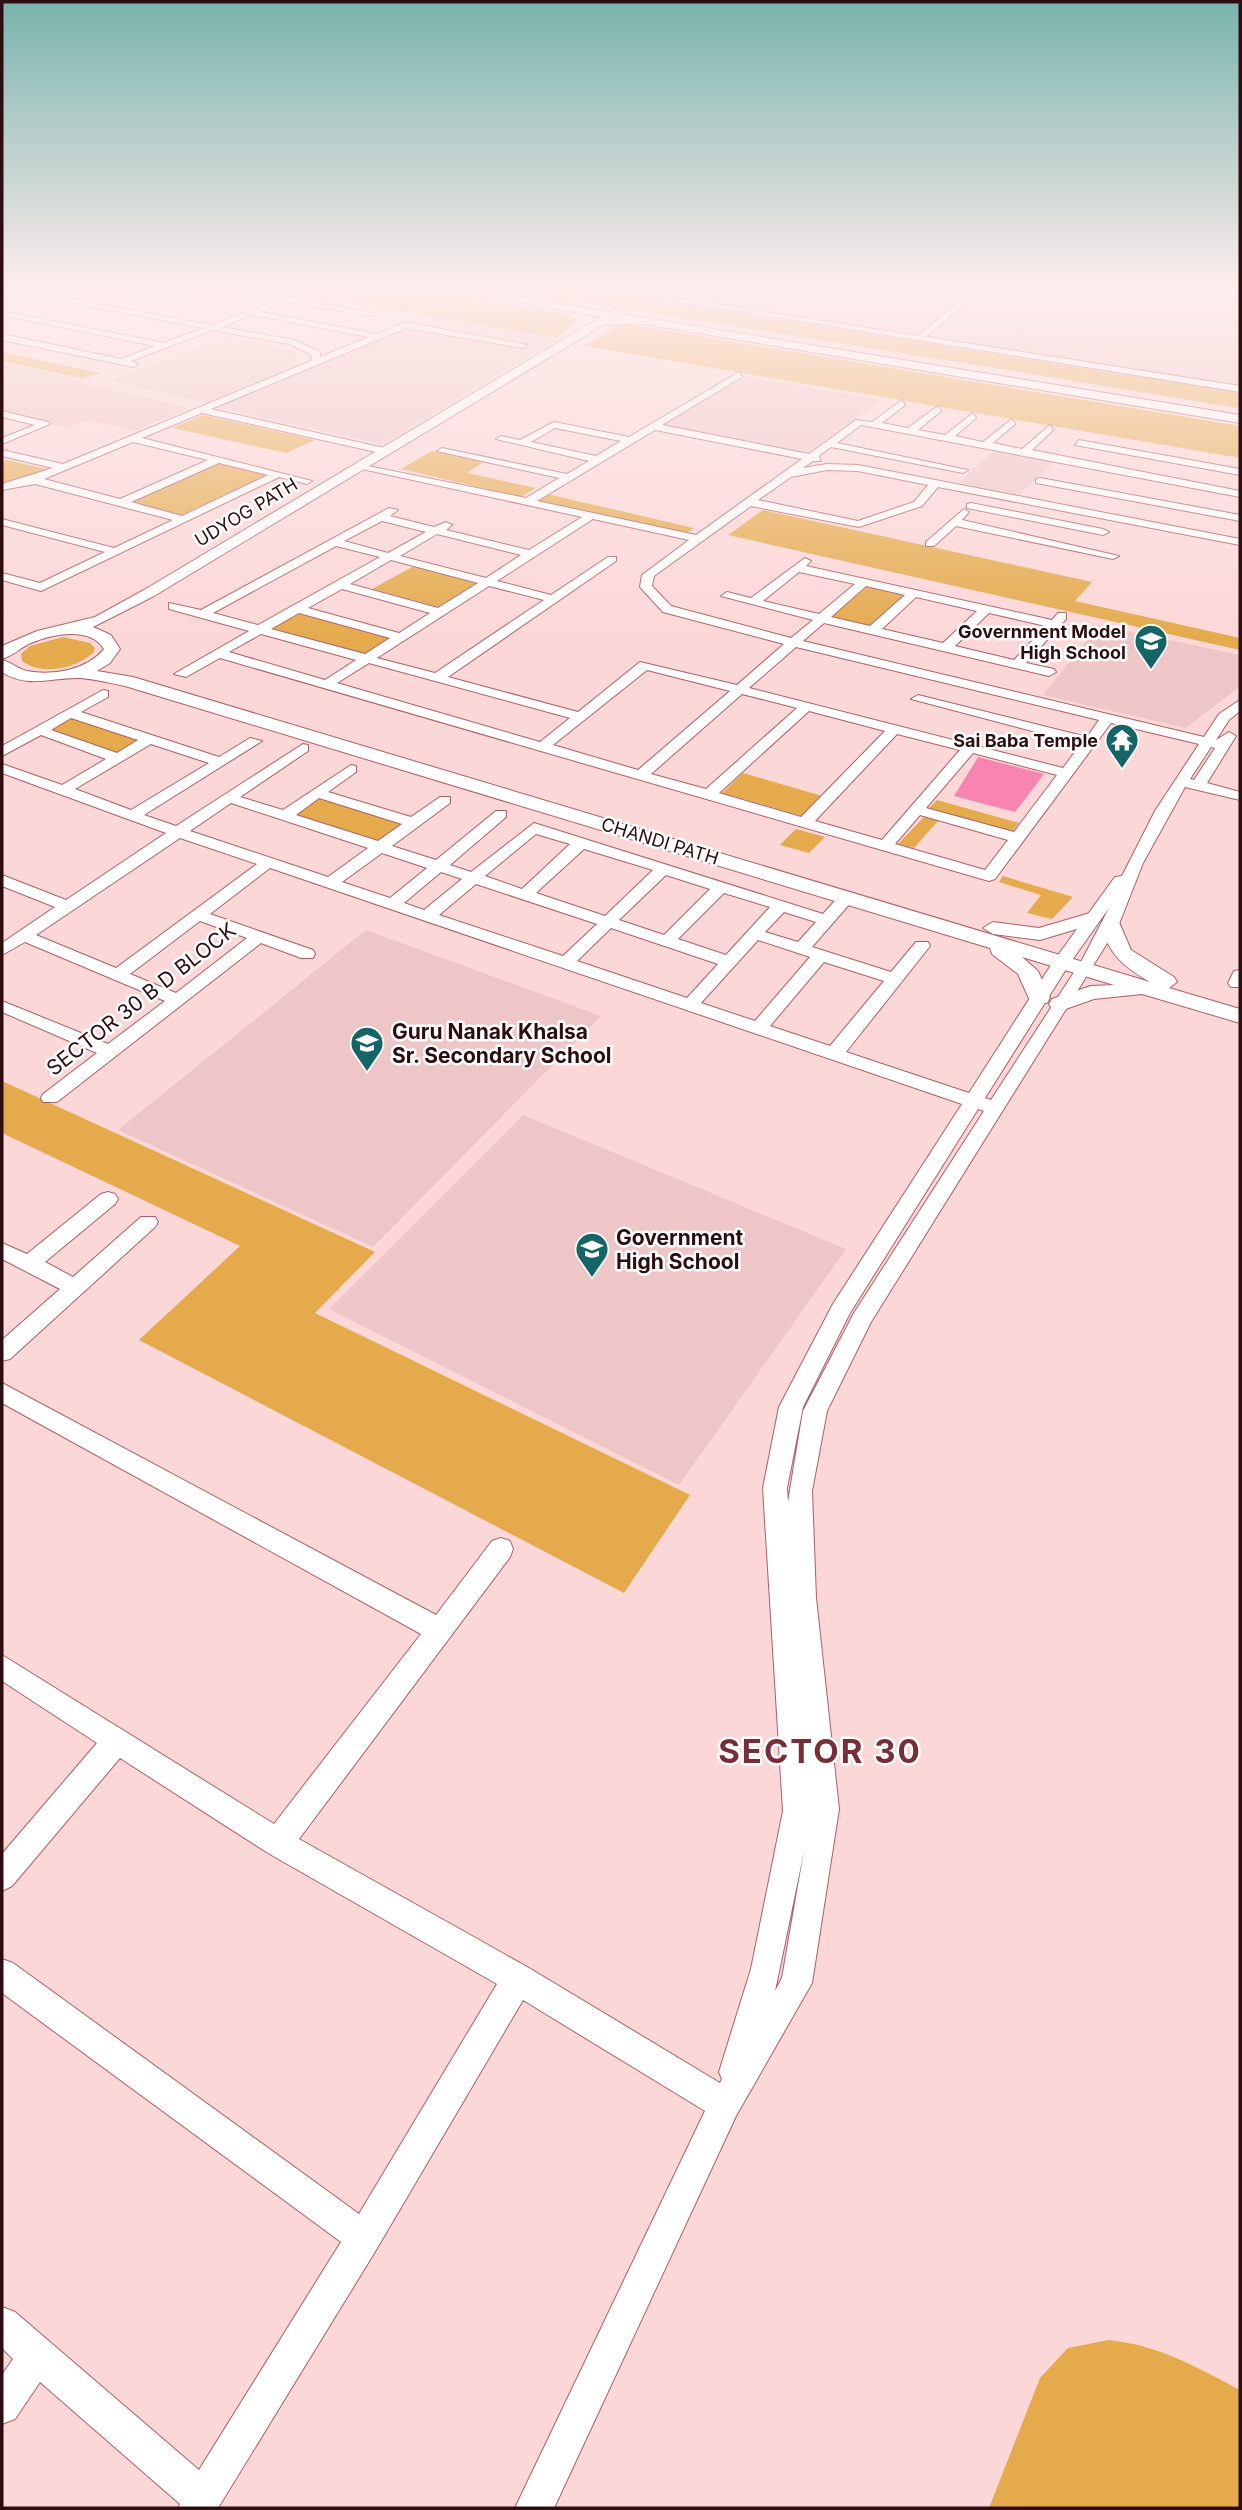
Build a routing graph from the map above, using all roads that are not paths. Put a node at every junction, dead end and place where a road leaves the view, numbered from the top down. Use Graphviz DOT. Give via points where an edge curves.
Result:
graph roads {
  1 [pos="210,406"];
  2 [pos="461,406"];
  3 [pos="466,406"];
  4 [pos="685,406"];
  5 [pos="897,406"];
  6 [pos="1163,406"];
  7 [pos="1202,406"];
  8 [pos="938,409"];
  9 [pos="201,410"];
  10 [pos="1240,412"];
  11 [pos="2,414"];
  12 [pos="973,416"];
  13 [pos="1240,419"];
  14 [pos="1012,422"];
  15 [pos="874,425"];
  16 [pos="651,426"];
  17 [pos="1050,428"];
  18 [pos="909,434"];
  19 [pos="1088,435"];
  20 [pos="945,438"];
  21 [pos="132,439"];
  22 [pos="500,439"];
  23 [pos="629,440"];
  24 [pos="1134,440"];
  25 [pos="2,441"];
  26 [pos="522,443"];
  27 [pos="1079,443"];
  28 [pos="829,444"];
  29 [pos="934,445"];
  30 [pos="1176,446"];
  31 [pos="893,447"];
  32 [pos="985,448"];
  33 [pos="385,451"];
  34 [pos="442,451"];
  35 [pos="1123,451"];
  36 [pos="1024,452"];
  37 [pos="2,453"];
  38 [pos="924,453"];
  39 [pos="883,454"];
  40 [pos="1218,454"];
  41 [pos="810,458"];
  42 [pos="1163,458"];
  43 [pos="596,459"];
  44 [pos="217,460"];
  45 [pos="1062,460"];
  46 [pos="915,461"];
  47 [pos="972,462"];
  48 [pos="1206,466"];
  49 [pos="366,467"];
  50 [pos="65,468"];
  51 [pos="858,468"];
  52 [pos="962,470"];
  53 [pos="1240,472"];
  54 [pos="278,474"];
  55 [pos="788,474"];
  56 [pos="567,477"];
  57 [pos="34,480"];
  58 [pos="307,481"];
  59 [pos="1040,481"];
  60 [pos="941,484"];
  61 [pos="2,487"];
  62 [pos="1084,489"];
  63 [pos="986,492"];
  64 [pos="2,494"];
  65 [pos="1240,494"];
  66 [pos="1128,497"];
  67 [pos="1019,499"];
  68 [pos="527,502"];
  69 [pos="750,502"];
  70 [pos="120,503"];
  71 [pos="1172,505"];
  72 [pos="971,506"];
  73 [pos="1063,507"];
  74 [pos="393,510"];
  75 [pos="1218,514"];
  76 [pos="591,516"];
  77 [pos="380,517"];
  78 [pos="1113,517"];
  79 [pos="1240,518"];
  80 [pos="182,519"];
  81 [pos="1045,520"];
  82 [pos="2,522"];
  83 [pos="954,522"];
  84 [pos="1157,525"];
  85 [pos="441,528"];
  86 [pos="1103,532"];
  87 [pos="1199,534"];
  88 [pos="1027,538"];
  89 [pos="698,539"];
  90 [pos="334,542"];
  91 [pos="1240,542"];
  92 [pos="930,544"];
  93 [pos="114,551"];
  94 [pos="1085,551"];
  95 [pos="530,554"];
  96 [pos="389,556"];
  97 [pos="1113,556"];
  98 [pos="612,559"];
  99 [pos="2,576"];
  100 [pos="487,582"];
  101 [pos="864,582"];
  102 [pos="338,584"];
  103 [pos="914,593"];
  104 [pos="727,596"];
  105 [pos="554,599"];
  106 [pos="754,602"];
  107 [pos="173,606"];
  108 [pos="295,608"];
  109 [pos="986,609"];
  110 [pos="440,612"];
  111 [pos="202,614"];
  112 [pos="822,618"];
  113 [pos="258,629"];
  114 [pos="70,630"];
  115 [pos="873,630"];
  116 [pos="9,631"];
  117 [pos="43,633"];
  118 [pos="400,637"];
  119 [pos="794,642"];
  120 [pos="946,647"];
  121 [pos="108,648"];
  122 [pos="218,653"];
  123 [pos="2,654"];
  124 [pos="367,659"];
  125 [pos="1017,664"];
  126 [pos="2,665"];
  127 [pos="1049,672"];
  128 [pos="77,673"];
  129 [pos="181,674"];
  130 [pos="44,678"];
  131 [pos="437,678"];
  132 [pos="324,686"];
  133 [pos="12,688"];
  134 [pos="740,689"];
  135 [pos="103,694"];
  136 [pos="918,699"];
  137 [pos="1240,705"];
  138 [pos="807,706"];
  139 [pos="69,713"];
  140 [pos="580,717"];
  141 [pos="1108,718"];
  142 [pos="1240,720"];
  143 [pos="894,729"];
  144 [pos="39,730"];
  145 [pos="150,739"];
  146 [pos="255,741"];
  147 [pos="1208,741"];
  148 [pos="1090,742"];
  149 [pos="1223,745"];
  150 [pos="303,748"];
  151 [pos="541,748"];
  152 [pos="970,748"];
  153 [pos="2,752"];
  154 [pos="118,758"];
  155 [pos="220,762"];
  156 [pos="2,768"];
  157 [pos="351,769"];
  158 [pos="1066,773"];
  159 [pos="639,776"];
  160 [pos="1181,782"];
  161 [pos="1198,786"];
  162 [pos="63,790"];
  163 [pos="317,793"];
  164 [pos="708,795"];
  165 [pos="1240,796"];
  166 [pos="230,797"];
  167 [pos="445,800"];
  168 [pos="918,810"];
  169 [pos="501,814"];
  170 [pos="133,815"];
  171 [pos="283,817"];
  172 [pos="414,822"];
  173 [pos="804,823"];
  174 [pos="178,832"];
  175 [pos="1018,838"];
  176 [pos="582,843"];
  177 [pos="885,846"];
  178 [pos="380,848"];
  179 [pos="269,862"];
  180 [pos="439,866"];
  181 [pos="663,869"];
  182 [pos="475,877"];
  183 [pos="2,880"];
  184 [pos="331,883"];
  185 [pos="18,886"];
  186 [pos="721,887"];
  187 [pos="526,894"];
  188 [pos="2,896"];
  189 [pos="847,897"];
  190 [pos="393,904"];
  191 [pos="67,906"];
  192 [pos="780,906"];
  193 [pos="198,915"];
  194 [pos="427,916"];
  195 [pos="827,920"];
  196 [pos="1100,921"];
  197 [pos="610,922"];
  198 [pos="978,931"];
  199 [pos="755,934"];
  200 [pos="23,935"];
  201 [pos="259,937"];
  202 [pos="667,941"];
  203 [pos="922,946"];
  204 [pos="801,949"];
  205 [pos="2,950"];
  206 [pos="307,954"];
  207 [pos="821,955"];
  208 [pos="1076,961"];
  209 [pos="730,962"];
  210 [pos="566,963"];
  211 [pos="117,975"];
  212 [pos="895,979"];
  213 [pos="1167,988"];
  214 [pos="1239,988"];
  215 [pos="178,1000"];
  216 [pos="1050,1001"];
  217 [pos="690,1005"];
  218 [pos="2,1006"];
  219 [pos="1240,1016"];
  220 [pos="759,1028"];
  221 [pos="110,1052"];
  222 [pos="834,1054"];
  223 [pos="50,1098"];
  224 [pos="983,1105"];
  225 [pos="108,1199"];
  226 [pos="148,1222"];
  227 [pos="2,1250"];
  228 [pos="29,1264"];
  229 [pos="75,1287"];
  230 [pos="2,1353"];
  231 [pos="2,1392"];
  232 [pos="501,1549"];
  233 [pos="439,1630"];
  234 [pos="2,1667"];
  235 [pos="117,1740"];
  236 [pos="278,1843"];
  237 [pos="2,1876"];
  238 [pos="2,1973"];
  239 [pos="518,1979"];
  240 [pos="725,2105"];
  241 [pos="364,2238"];
  242 [pos="2,2325"];
  243 [pos="37,2356"];
  244 [pos="2,2406"];
  245 [pos="200,2504"];
  246 [pos="534,2508"];
  1 -- 9 [label="street"];
  2 -- 33 [label="main road, UDYOG PATH"];
  3 -- 49 [label="main road, UDYOG PATH"];
  4 -- 16 [label="street"];
  5 -- 15 [label="street"];
  6 -- 13 [label="main road"];
  7 -- 10 [label="main road"];
  8 -- 18 [label="street"];
  9 -- 21 [label="street"];
  9 -- 33 [label="street"];
  11 -- 25 [label="street" via="45,424"];
  12 -- 20 [label="street"];
  14 -- 32 [label="street"];
  15 -- 18 [label="street"];
  15 -- 28 [label="street" via="859,422"];
  16 -- 23 [label="street"];
  16 -- 41 [label="street"];
  17 -- 36 [label="street"];
  18 -- 20 [label="street"];
  19 -- 27 [label="street"];
  20 -- 29 [label="street"];
  20 -- 32 [label="street"];
  21 -- 44 [label="street"];
  21 -- 50 [label="street"];
  22 -- 26 [label="street"];
  23 -- 26 [label="street" via="554,425"];
  23 -- 43 [label="street"];
  24 -- 35 [label="street"];
  26 -- 43 [label="street"];
  27 -- 35 [label="street"];
  27 -- 45 [label="street"];
  28 -- 39 [label="street"];
  28 -- 41 [label="street"];
  30 -- 42 [label="street"];
  31 -- 39 [label="street"];
  32 -- 36 [label="street"];
  33 -- 49 [label="main road, UDYOG PATH"];
  34 -- 56 [label="street"];
  35 -- 42 [label="street"];
  36 -- 45 [label="street"];
  37 -- 50 [label="street"];
  38 -- 46 [label="street"];
  39 -- 46 [label="street"];
  40 -- 48 [label="street"];
  41 -- 51 [label="street"];
  41 -- 55 [label="street"];
  42 -- 48 [label="street"];
  43 -- 56 [label="street"];
  44 -- 54 [label="street"];
  44 -- 70 [label="street"];
  45 -- 59 [label="street"];
  45 -- 65 [label="street"];
  46 -- 52 [label="street"];
  47 -- 52 [label="street"];
  48 -- 53 [label="street"];
  49 -- 68 [label="street"];
  49 -- 114 [label="main road, UDYOG PATH" via="100,620"];
  49 -- 121 [label="main road, UDYOG PATH" via="121,620"];
  50 -- 57 [label="street"];
  51 -- 55 [label="street" via="827,467"];
  51 -- 60 [label="street"];
  52 -- 60 [label="street"];
  54 -- 58 [label="street"];
  54 -- 80 [label="street"];
  55 -- 69 [label="street"];
  56 -- 68 [label="street"];
  57 -- 61 [label="street"];
  57 -- 64 [label="street"];
  57 -- 70 [label="street"];
  59 -- 62 [label="street"];
  59 -- 67 [label="street"];
  60 -- 63 [label="street"];
  60 -- 69 [label="street" via="918,504 859,524"];
  62 -- 66 [label="street"];
  62 -- 73 [label="street"];
  63 -- 67 [label="street"];
  63 -- 72 [label="street"];
  66 -- 71 [label="street"];
  66 -- 78 [label="street"];
  67 -- 73 [label="street"];
  68 -- 76 [label="street"];
  69 -- 89 [label="street"];
  70 -- 80 [label="street"];
  71 -- 75 [label="street"];
  71 -- 84 [label="street"];
  72 -- 81 [label="street"];
  72 -- 83 [label="street"];
  73 -- 78 [label="street"];
  74 -- 77 [label="street"];
  75 -- 79 [label="street"];
  75 -- 87 [label="street"];
  76 -- 89 [label="street"];
  76 -- 95 [label="street"];
  77 -- 85 [label="street"];
  77 -- 90 [label="street"];
  78 -- 84 [label="street"];
  78 -- 86 [label="street"];
  80 -- 93 [label="street"];
  81 -- 86 [label="street"];
  81 -- 88 [label="street"];
  82 -- 93 [label="street"];
  83 -- 88 [label="street"];
  83 -- 92 [label="street"];
  84 -- 87 [label="street"];
  85 -- 95 [label="street"];
  85 -- 96 [label="street"];
  86 -- 94 [label="street"];
  87 -- 91 [label="street"];
  88 -- 94 [label="street"];
  89 -- 119 [label="street" via="648,575 646,587 652,597 667,609 692,618"];
  90 -- 96 [label="street"];
  90 -- 111 [label="street"];
  93 -- 99 [label="street" via="41,587"];
  94 -- 97 [label="street"];
  95 -- 100 [label="street"];
  96 -- 100 [label="street"];
  96 -- 102 [label="street"];
  98 -- 105 [label="street"];
  100 -- 105 [label="street"];
  100 -- 110 [label="street"];
  101 -- 103 [label="street"];
  101 -- 106 [label="street" via="801,564"];
  101 -- 112 [label="street"];
  102 -- 108 [label="street"];
  102 -- 110 [label="street"];
  103 -- 109 [label="street"];
  103 -- 115 [label="street"];
  104 -- 106 [label="street"];
  105 -- 131 [label="street"];
  106 -- 112 [label="street"];
  107 -- 111 [label="street"];
  108 -- 113 [label="street"];
  108 -- 118 [label="street"];
  109 -- 120 [label="street"];
  109 -- 125 [label="street" via="1058,621"];
  110 -- 118 [label="street"];
  111 -- 113 [label="street"];
  112 -- 115 [label="street"];
  112 -- 119 [label="street"];
  113 -- 122 [label="street"];
  113 -- 124 [label="street"];
  114 -- 117 [label="main road"];
  114 -- 121 [label="main road, CHANDI PATH" via="99,635"];
  115 -- 120 [label="street"];
  116 -- 117 [label="main road"];
  117 -- 123 [label="main road" via="23,639"];
  118 -- 124 [label="street"];
  119 -- 134 [label="street"];
  119 -- 141 [label="street"];
  120 -- 125 [label="street"];
  121 -- 128 [label="main road"];
  121 -- 198 [label="main road, CHANDI PATH" via="141,675"];
  122 -- 129 [label="street"];
  122 -- 132 [label="street"];
  124 -- 131 [label="street"];
  124 -- 132 [label="street"];
  125 -- 127 [label="street"];
  126 -- 130 [label="main road" via="12,673"];
  128 -- 130 [label="main road"];
  128 -- 189 [label="main road, CHANDI PATH" via="127,681"];
  130 -- 133 [label="main road"];
  131 -- 140 [label="street"];
  132 -- 151 [label="street"];
  134 -- 138 [label="street"];
  134 -- 140 [label="street" via="645,665"];
  134 -- 159 [label="street"];
  135 -- 139 [label="street"];
  136 -- 148 [label="street"];
  137 -- 147 [label="street" via="1224,717"];
  138 -- 143 [label="street"];
  138 -- 164 [label="street"];
  139 -- 144 [label="street"];
  139 -- 145 [label="street"];
  140 -- 151 [label="street"];
  141 -- 147 [label="street"];
  141 -- 148 [label="street"];
  142 -- 149 [label="street"];
  143 -- 152 [label="street"];
  143 -- 173 [label="street"];
  144 -- 153 [label="street"];
  144 -- 154 [label="street"];
  145 -- 154 [label="street"];
  145 -- 155 [label="street"];
  146 -- 155 [label="street"];
  147 -- 149 [label="street"];
  147 -- 160 [label="street"];
  148 -- 158 [label="street"];
  149 -- 161 [label="street"];
  150 -- 166 [label="street"];
  151 -- 159 [label="street"];
  152 -- 158 [label="street"];
  152 -- 168 [label="street"];
  154 -- 162 [label="street"];
  155 -- 170 [label="street"];
  156 -- 162 [label="street"];
  157 -- 163 [label="street"];
  158 -- 175 [label="street"];
  159 -- 164 [label="street"];
  160 -- 161 [label="street"];
  160 -- 196 [label="street"];
  161 -- 165 [label="street"];
  162 -- 170 [label="street"];
  163 -- 171 [label="street"];
  163 -- 172 [label="street"];
  164 -- 173 [label="street"];
  166 -- 171 [label="street"];
  166 -- 174 [label="street"];
  167 -- 172 [label="street"];
  168 -- 175 [label="street"];
  168 -- 177 [label="street"];
  169 -- 180 [label="street"];
  170 -- 174 [label="street"];
  171 -- 178 [label="street"];
  172 -- 178 [label="street"];
  173 -- 177 [label="street"];
  174 -- 179 [label="street"];
  174 -- 191 [label="street"];
  175 -- 177 [label="street" via="989,876"];
  176 -- 181 [label="street"];
  176 -- 182 [label="street" via="534,828"];
  176 -- 187 [label="street"];
  178 -- 180 [label="street"];
  178 -- 184 [label="street"];
  179 -- 184 [label="street"];
  179 -- 193 [label="street"];
  180 -- 182 [label="street"];
  180 -- 190 [label="street"];
  181 -- 186 [label="street"];
  181 -- 197 [label="street"];
  182 -- 187 [label="street"];
  182 -- 194 [label="street"];
  183 -- 185 [label="street"];
  184 -- 190 [label="street"];
  185 -- 188 [label="street"];
  185 -- 191 [label="street"];
  186 -- 192 [label="street"];
  186 -- 202 [label="street"];
  187 -- 197 [label="street"];
  189 -- 195 [label="street"];
  189 -- 198 [label="main road, CHANDI PATH"];
  190 -- 194 [label="street"];
  191 -- 200 [label="street"];
  192 -- 195 [label="street"];
  192 -- 199 [label="street"];
  193 -- 201 [label="street"];
  193 -- 211 [label="street"];
  194 -- 210 [label="street"];
  195 -- 204 [label="street"];
  196 -- 198 [label="main road" via="1040,934"];
  196 -- 208 [label="street"];
  196 -- 213 [label="main road" via="1116,948"];
  197 -- 202 [label="street"];
  197 -- 210 [label="street"];
  198 -- 208 [label="main road, CHANDI PATH"];
  198 -- 216 [label="main road" via="1027,971"];
  199 -- 204 [label="street"];
  199 -- 209 [label="street"];
  200 -- 205 [label="street"];
  200 -- 211 [label="street"];
  201 -- 206 [label="street"];
  201 -- 215 [label="street, SECTOR 30 B D BLOCK"];
  202 -- 209 [label="street"];
  203 -- 212 [label="street"];
  204 -- 207 [label="street"];
  207 -- 212 [label="street"];
  207 -- 220 [label="street"];
  208 -- 213 [label="main road, CHANDI PATH"];
  208 -- 216 [label="street"];
  209 -- 217 [label="street"];
  210 -- 217 [label="street"];
  211 -- 215 [label="street"];
  212 -- 222 [label="street"];
  213 -- 214 [label="main road, CHANDI PATH"];
  213 -- 216 [label="main road" via="1119,989"];
  213 -- 219 [label="main road, CHANDI PATH"];
  215 -- 221 [label="street, SECTOR 30 B D BLOCK"];
  216 -- 224 [label="street"];
  217 -- 220 [label="street"];
  218 -- 221 [label="street"];
  220 -- 222 [label="street"];
  221 -- 223 [label="street, SECTOR 30 B D BLOCK"];
  222 -- 224 [label="street"];
  224 -- 240 [label="street" via="815,1411 800,1491 803,1598 825,1809 797,1983"];
  224 -- 240 [label="street" via="841,1310 791,1406 775,1488 797,1811 766,1969"];
  225 -- 228 [label="street"];
  226 -- 229 [label="street"];
  227 -- 228 [label="street"];
  228 -- 229 [label="street"];
  229 -- 230 [label="street"];
  231 -- 233 [label="street"];
  232 -- 233 [label="street"];
  233 -- 236 [label="street"];
  234 -- 235 [label="street"];
  235 -- 236 [label="street"];
  235 -- 237 [label="street"];
  236 -- 239 [label="street"];
  238 -- 241 [label="street"];
  239 -- 240 [label="street"];
  239 -- 241 [label="street"];
  240 -- 246 [label="street"];
  241 -- 245 [label="street"];
  242 -- 243 [label="street"];
  243 -- 244 [label="street"];
  243 -- 245 [label="street"];
}
